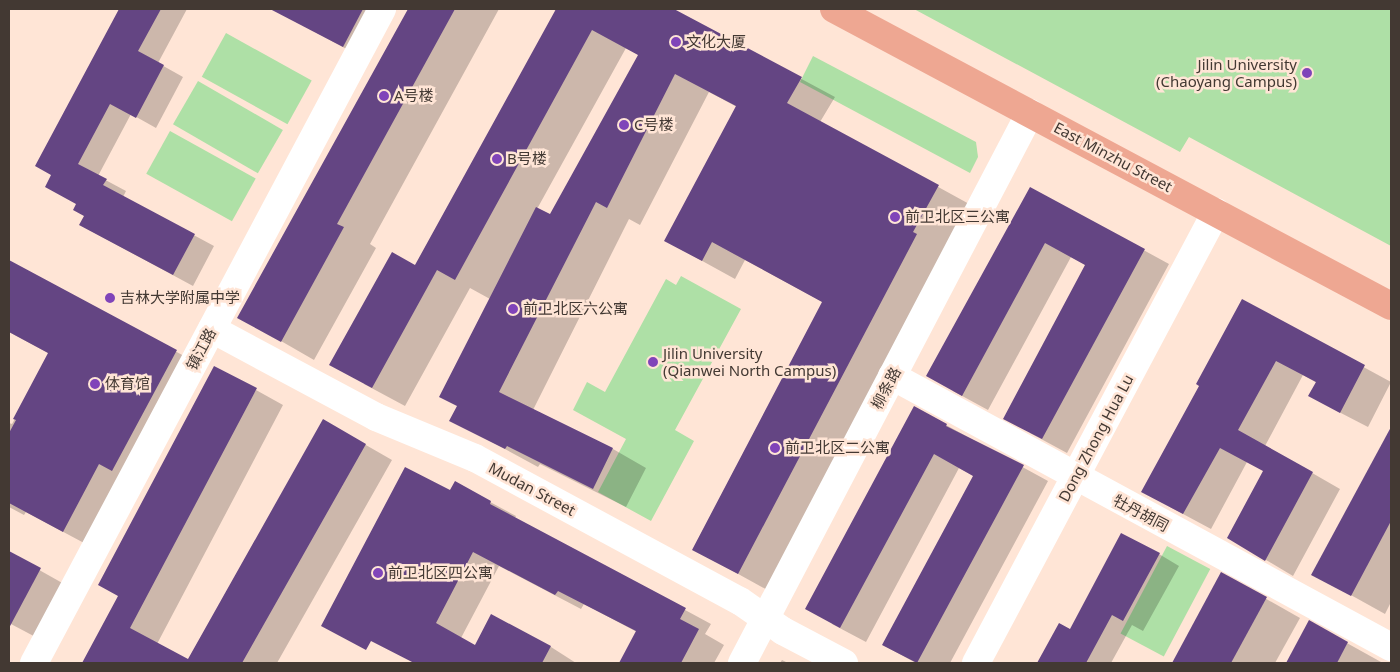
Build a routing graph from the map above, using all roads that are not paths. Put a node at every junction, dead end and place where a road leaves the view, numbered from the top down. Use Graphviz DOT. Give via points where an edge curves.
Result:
graph roads {
  1 [pos="382,9"];
  2 [pos="834,9"];
  3 [pos="1030,113"];
  4 [pos="1216,212"];
  5 [pos="1391,306"];
  6 [pos="212,329"];
  7 [pos="892,376"];
  8 [pos="1075,478"];
  9 [pos="765,619"];
  10 [pos="1391,647"];
  11 [pos="34,663"];
  12 [pos="742,663"];
  13 [pos="844,663"];
  14 [pos="976,663"];
  1 -- 6 [label="street, 镇江路"];
  2 -- 3 [label="main road, East Minzhu Street"];
  3 -- 4 [label="main road, East Minzhu Street"];
  3 -- 7 [label="street, 柳条路"];
  4 -- 5 [label="main road, East Minzhu Street"];
  4 -- 8 [label="street, Dong Zhong Hua Lu"];
  6 -- 9 [label="street, Mudan Street" via="376,417 474,458 740,601"];
  6 -- 11 [label="street, 镇江路"];
  7 -- 8 [label="street, 牡丹胡同"];
  7 -- 9 [label="street, 柳条路"];
  8 -- 10 [label="street, 牡丹胡同"];
  8 -- 14 [label="street, Dong Zhong Hua Lu"];
  9 -- 12 [label="street, 柳条路"];
  9 -- 13 [label="street, Mudan Street"];
}
